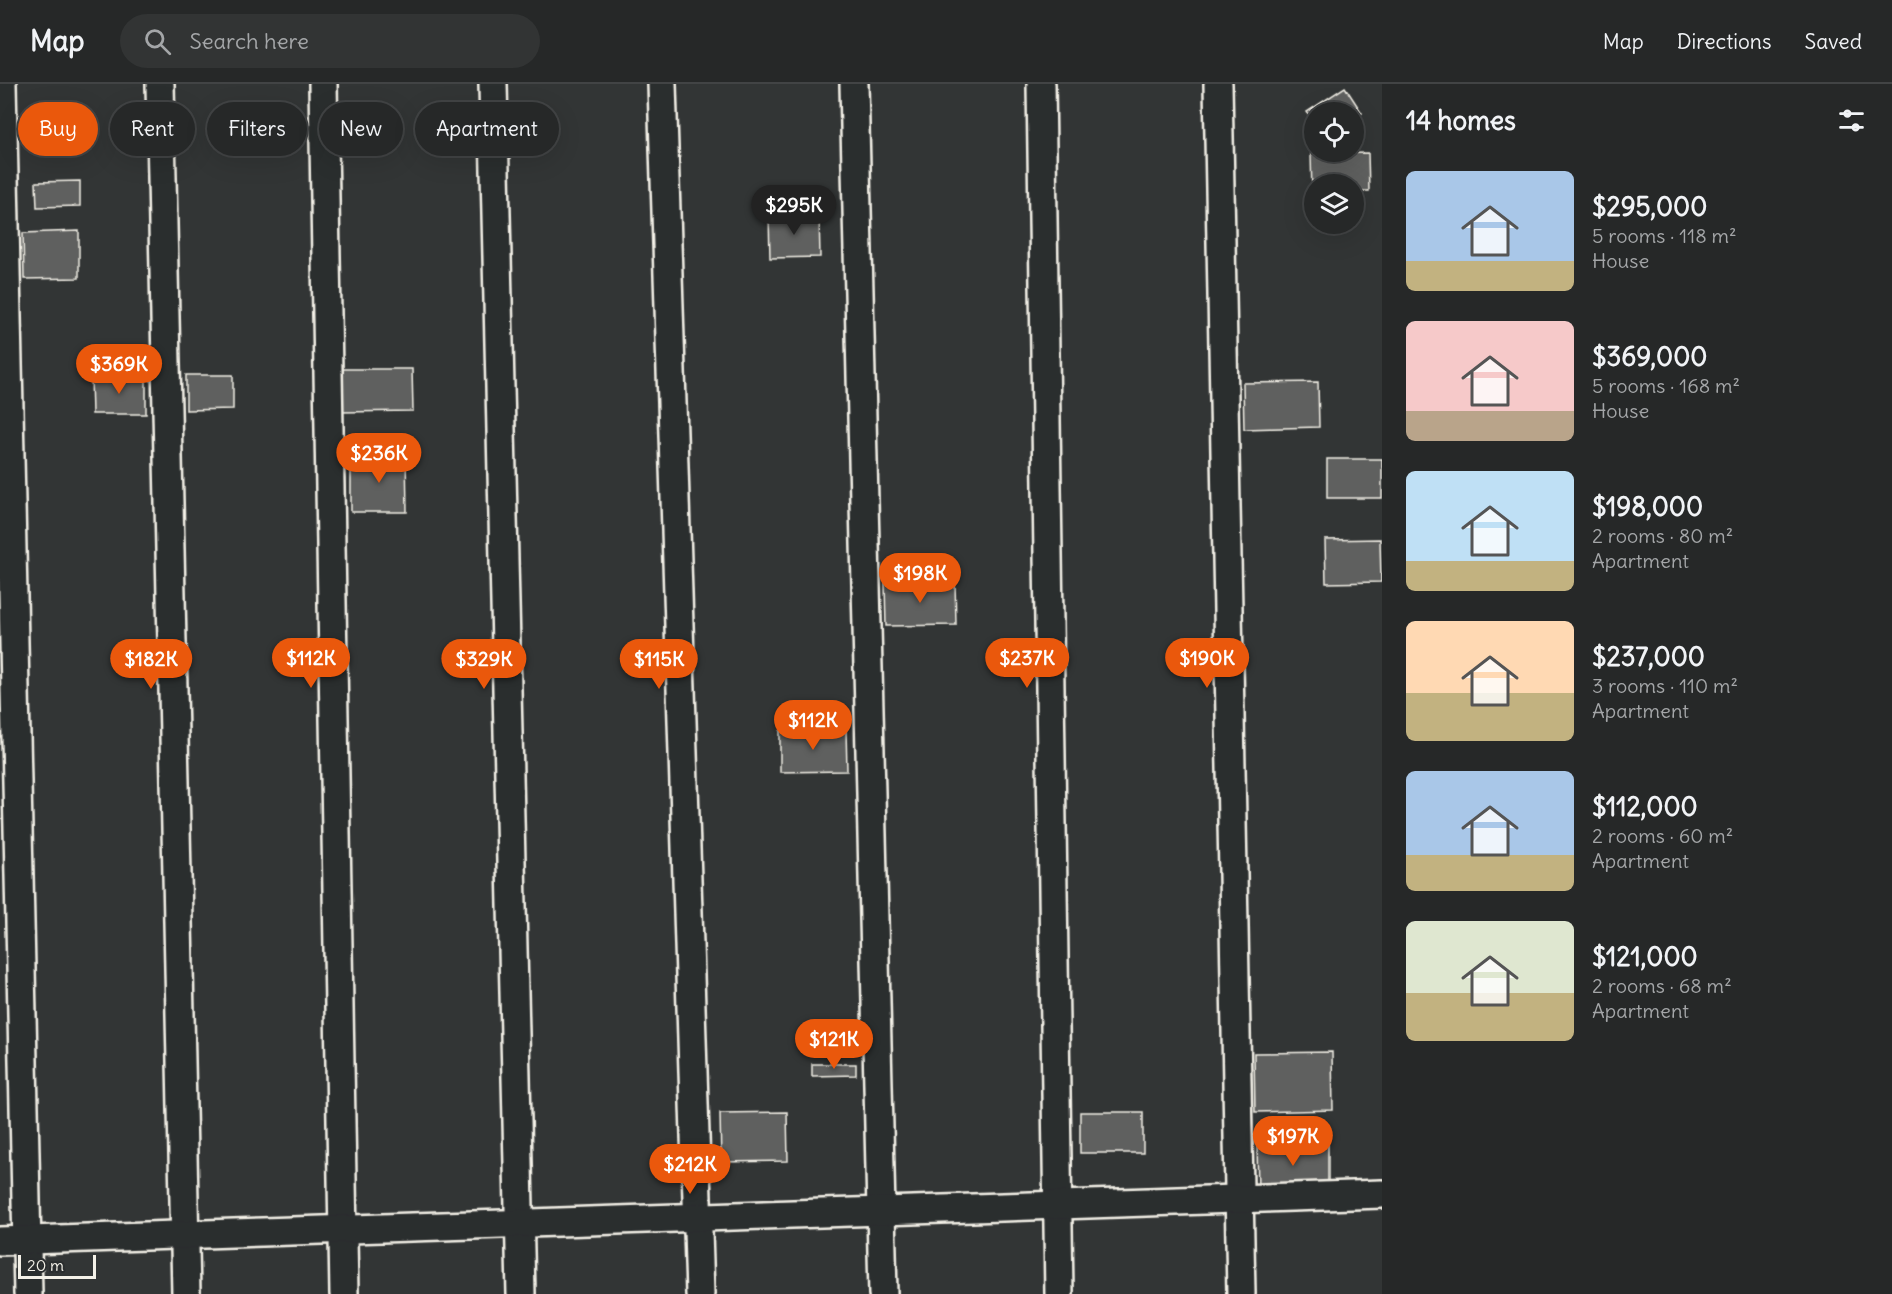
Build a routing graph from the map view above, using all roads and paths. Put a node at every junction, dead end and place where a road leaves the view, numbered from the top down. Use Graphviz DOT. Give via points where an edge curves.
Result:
graph roads {
  1 [pos="2,84"];
  2 [pos="160,84"];
  3 [pos="323,84"];
  4 [pos="493,84"];
  5 [pos="662,84"];
  6 [pos="854,84"];
  7 [pos="1041,84"];
  8 [pos="1218,84"];
  9 [pos="1382,1194"];
  10 [pos="1239,1199"];
  11 [pos="1057,1205"];
  12 [pos="881,1211"];
  13 [pos="698,1217"];
  14 [pos="519,1223"];
  15 [pos="343,1229"];
  16 [pos="185,1235"];
  17 [pos="27,1240"];
  18 [pos="0,1241"];
  19 [pos="28,1294"];
  20 [pos="186,1294"];
  21 [pos="344,1294"];
  22 [pos="521,1294"];
  23 [pos="700,1294"];
  24 [pos="883,1294"];
  25 [pos="1059,1294"];
  26 [pos="1242,1294"];
  1 -- 17 [label="street"];
  2 -- 16 [label="street"];
  3 -- 15 [label="street"];
  4 -- 14 [label="street"];
  5 -- 13 [label="street"];
  6 -- 12 [label="street"];
  7 -- 11 [label="street"];
  8 -- 10 [label="street"];
  9 -- 10 [label="street"];
  10 -- 11 [label="street"];
  10 -- 26 [label="street"];
  11 -- 12 [label="street"];
  11 -- 25 [label="street"];
  12 -- 13 [label="street"];
  12 -- 24 [label="street"];
  13 -- 14 [label="street"];
  13 -- 23 [label="street"];
  14 -- 15 [label="street"];
  14 -- 22 [label="street"];
  15 -- 16 [label="street"];
  15 -- 21 [label="street"];
  16 -- 17 [label="street"];
  16 -- 20 [label="street"];
  17 -- 18 [label="street"];
  17 -- 19 [label="street"];
}
